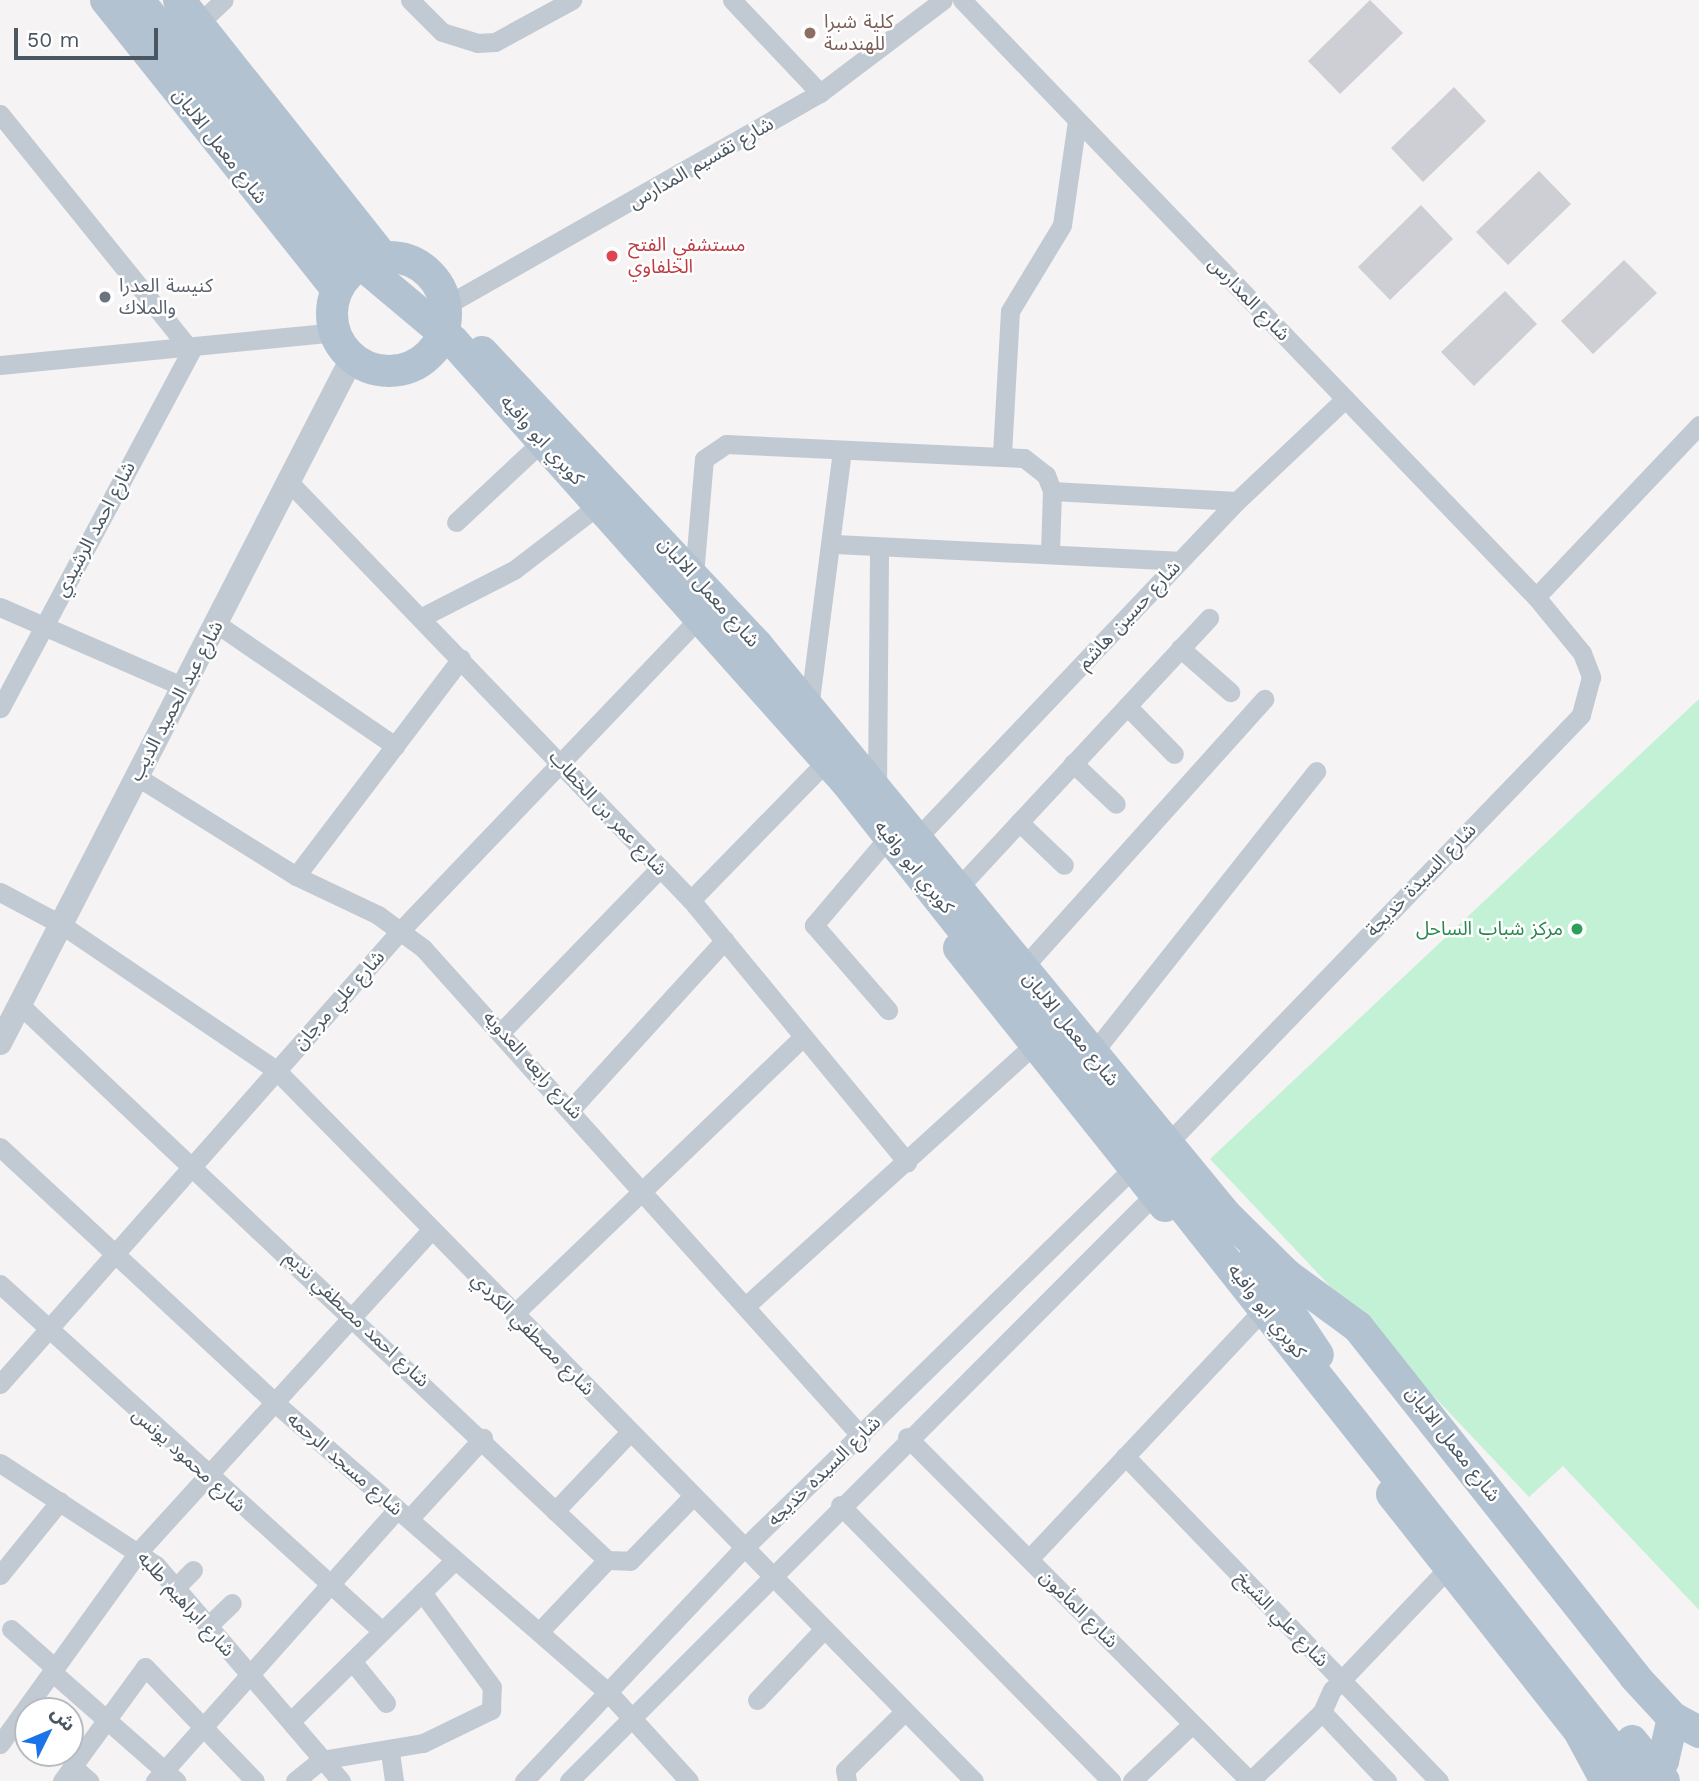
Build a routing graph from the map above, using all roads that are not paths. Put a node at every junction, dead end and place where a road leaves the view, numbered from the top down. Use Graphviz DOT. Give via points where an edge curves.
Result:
graph roads {
  1 [pos="106,0"];
  2 [pos="138,0"];
  3 [pos="224,0"];
  4 [pos="410,0"];
  5 [pos="572,0"];
  6 [pos="732,0"];
  7 [pos="943,0"];
  8 [pos="962,0"];
  9 [pos="189,12"];
  10 [pos="820,93"];
  11 [pos="0,114"];
  12 [pos="1077,121"];
  13 [pos="383,257"];
  14 [pos="337,289"];
  15 [pos="443,322"];
  16 [pos="334,332"];
  17 [pos="191,351"];
  18 [pos="352,358"];
  19 [pos="2,361"];
  20 [pos="1345,399"];
  21 [pos="1699,425"];
  22 [pos="842,450"];
  23 [pos="532,451"];
  24 [pos="1002,454"];
  25 [pos="289,482"];
  26 [pos="1052,491"];
  27 [pos="1237,501"];
  28 [pos="587,514"];
  29 [pos="456,522"];
  30 [pos="835,544"];
  31 [pos="879,548"];
  32 [pos="1050,552"];
  33 [pos="1179,561"];
  34 [pos="694,575"];
  35 [pos="1536,597"];
  36 [pos="0,607"];
  37 [pos="422,617"];
  38 [pos="1209,618"];
  39 [pos="217,624"];
  40 [pos="44,626"];
  41 [pos="690,628"];
  42 [pos="1180,648"];
  43 [pos="461,659"];
  44 [pos="182,686"];
  45 [pos="1230,692"];
  46 [pos="1264,699"];
  47 [pos="1127,706"];
  48 [pos="0,708"];
  49 [pos="809,708"];
  50 [pos="395,746"];
  51 [pos="1174,754"];
  52 [pos="1073,763"];
  53 [pos="563,765"];
  54 [pos="817,771"];
  55 [pos="1316,771"];
  56 [pos="136,776"];
  57 [pos="877,786"];
  58 [pos="1116,804"];
  59 [pos="1019,822"];
  60 [pos="918,837"];
  61 [pos="881,846"];
  62 [pos="1064,865"];
  63 [pos="660,868"];
  64 [pos="296,876"];
  65 [pos="958,888"];
  66 [pos="0,892"];
  67 [pos="691,900"];
  68 [pos="62,925"];
  69 [pos="401,930"];
  70 [pos="725,940"];
  71 [pos="1022,969"];
  72 [pos="20,1005"];
  73 [pos="888,1010"];
  74 [pos="503,1030"];
  75 [pos="803,1037"];
  76 [pos="0,1043"];
  77 [pos="1033,1046"];
  78 [pos="1100,1064"];
  79 [pos="276,1070"];
  80 [pos="1080,1101"];
  81 [pos="572,1108"];
  82 [pos="1166,1144"];
  83 [pos="0,1147"];
  84 [pos="907,1162"];
  85 [pos="194,1165"];
  86 [pos="1132,1169"];
  87 [pos="644,1189"];
  88 [pos="1155,1194"];
  89 [pos="1227,1216"];
  90 [pos="430,1231"];
  91 [pos="115,1251"];
  92 [pos="0,1284"];
  93 [pos="748,1304"];
  94 [pos="514,1314"];
  95 [pos="352,1315"];
  96 [pos="1263,1327"];
  97 [pos="45,1330"];
  98 [pos="0,1384"];
  99 [pos="274,1402"];
  100 [pos="867,1430"];
  101 [pos="630,1432"];
  102 [pos="483,1438"];
  103 [pos="903,1442"];
  104 [pos="1125,1456"];
  105 [pos="0,1463"];
  106 [pos="208,1477"];
  107 [pos="692,1496"];
  108 [pos="60,1502"];
  109 [pos="840,1505"];
  110 [pos="555,1511"];
  111 [pos="403,1514"];
  112 [pos="743,1549"];
  113 [pos="140,1550"];
  114 [pos="1449,1554"];
  115 [pos="1029,1559"];
  116 [pos="455,1560"];
  117 [pos="607,1560"];
  118 [pos="193,1570"];
  119 [pos="0,1575"];
  120 [pos="771,1575"];
  121 [pos="176,1587"];
  122 [pos="331,1589"];
  123 [pos="422,1592"];
  124 [pos="232,1603"];
  125 [pos="208,1626"];
  126 [pos="11,1629"];
  127 [pos="824,1629"];
  128 [pos="382,1632"];
  129 [pos="539,1632"];
  130 [pos="352,1661"];
  131 [pos="52,1669"];
  132 [pos="250,1675"];
  133 [pos="1340,1680"];
  134 [pos="608,1692"];
  135 [pos="757,1700"];
  136 [pos="386,1703"];
  137 [pos="905,1711"];
  138 [pos="1322,1712"];
  139 [pos="7,1716"];
  140 [pos="633,1718"];
  141 [pos="104,1721"];
  142 [pos="291,1721"];
  143 [pos="1192,1724"];
  144 [pos="1686,1725"];
  145 [pos="206,1728"];
  146 [pos="0,1744"];
  147 [pos="390,1752"];
  148 [pos="321,1760"];
  149 [pos="67,1774"];
  150 [pos="165,1778"];
  151 [pos="89,1781"];
  152 [pos="255,1781"];
  153 [pos="295,1781"];
  154 [pos="341,1781"];
  155 [pos="394,1781"];
  156 [pos="524,1781"];
  157 [pos="569,1781"];
  158 [pos="689,1781"];
  159 [pos="847,1781"];
  160 [pos="974,1781"];
  161 [pos="1111,1781"];
  162 [pos="1132,1781"];
  163 [pos="1250,1781"];
  164 [pos="1387,1781"];
  165 [pos="1438,1781"];
  166 [pos="1606,1781"];
  167 [pos="1637,1781"];
  168 [pos="1648,1781"];
  169 [pos="1664,1781"];
  1 -- 14 [label="main road, شارع معمل الالبان"];
  2 -- 114 [label="main road, كوبري ابو وافيه, bridge" via="341,247 453,341 847,783"];
  3 -- 9 [label="street"];
  4 -- 5 [label="street" via="442,32 477,43 495,41"];
  6 -- 10 [label="street"];
  7 -- 10 [label="street, شارع تقسيم المدارس"];
  8 -- 12 [label="street, شارع المدارس"];
  9 -- 13 [label="main road"];
  10 -- 15 [label="street, شارع تقسيم المدارس"];
  11 -- 17 [label="street"];
  12 -- 20 [label="street, شارع المدارس"];
  12 -- 24 [label="street" via="1062,225 1010,312"];
  13 -- 14 [label="main road" via="353,269"];
  13 -- 15 [label="main road" via="424,269"];
  14 -- 16 [label="main road"];
  15 -- 18 [label="main road" via="426,358 399,371 369,368"];
  15 -- 23 [label="main road, شارع معمل الالبان"];
  15 -- 34 [label="main road, شارع معمل الالبان"];
  16 -- 17 [label="street"];
  16 -- 18 [label="main road"];
  17 -- 19 [label="street"];
  17 -- 40 [label="street, شارع احمد الرشيدي"];
  18 -- 25 [label="street, شارع عبد الحميد الديب"];
  20 -- 27 [label="street, شارع حسين هاشم"];
  20 -- 35 [label="street, شارع المدارس"];
  21 -- 35 [label="street"];
  22 -- 24 [label="street"];
  22 -- 30 [label="street"];
  22 -- 34 [label="street" via="726,444 709,450"];
  23 -- 28 [label="main road, شارع معمل الالبان"];
  23 -- 29 [label="street"];
  24 -- 26 [label="street" via="1037,466"];
  25 -- 37 [label="street, شارع عمر بن الخطاب"];
  25 -- 39 [label="street, شارع عبد الحميد الديب"];
  26 -- 27 [label="street"];
  26 -- 32 [label="street"];
  27 -- 33 [label="street, شارع حسين هاشم"];
  28 -- 37 [label="street" via="514,570"];
  28 -- 41 [label="main road, شارع معمل الالبان"];
  30 -- 31 [label="street"];
  30 -- 49 [label="street" via="828,555"];
  31 -- 32 [label="street"];
  31 -- 57 [label="street"];
  32 -- 33 [label="street"];
  33 -- 60 [label="street, شارع حسين هاشم"];
  34 -- 49 [label="main road, شارع معمل الالبان"];
  35 -- 82 [label="street, شارع السيدة خديجة" via="1582,653 1591,677 1581,715"];
  36 -- 40 [label="street"];
  37 -- 43 [label="street, شارع عمر بن الخطاب"];
  38 -- 42 [label="street"];
  39 -- 44 [label="street, شارع عبد الحميد الديب"];
  39 -- 50 [label="street"];
  40 -- 44 [label="street"];
  40 -- 48 [label="street, شارع احمد الرشيدي"];
  41 -- 53 [label="street, شارع علي مرجان"];
  41 -- 54 [label="main road, شارع معمل الالبان"];
  42 -- 45 [label="street"];
  42 -- 47 [label="street"];
  43 -- 50 [label="street"];
  43 -- 53 [label="street, شارع عمر بن الخطاب"];
  44 -- 56 [label="street, شارع عبد الحميد الديب"];
  46 -- 71 [label="street"];
  47 -- 51 [label="street"];
  47 -- 52 [label="street"];
  49 -- 57 [label="main road, شارع معمل الالبان"];
  50 -- 64 [label="street"];
  52 -- 58 [label="street"];
  52 -- 59 [label="street"];
  53 -- 63 [label="street, شارع عمر بن الخطاب"];
  53 -- 69 [label="street, شارع علي مرجان"];
  54 -- 61 [label="main road, شارع معمل الالبان"];
  54 -- 67 [label="street"];
  55 -- 78 [label="street"];
  56 -- 64 [label="street, شارع رابعه العدويه"];
  56 -- 68 [label="street, شارع عبد الحميد الديب"];
  57 -- 60 [label="main road, شارع معمل الالبان"];
  59 -- 62 [label="street"];
  59 -- 65 [label="street"];
  60 -- 65 [label="main road, شارع معمل الالبان"];
  61 -- 73 [label="street" via="814,925"];
  61 -- 77 [label="main road, شارع معمل الالبان"];
  63 -- 67 [label="street, شارع عمر بن الخطاب"];
  63 -- 74 [label="street"];
  64 -- 69 [label="street, شارع رابعه العدويه"];
  65 -- 71 [label="main road, شارع معمل الالبان"];
  66 -- 68 [label="street, شارع مصطفي الكردي"];
  67 -- 70 [label="street, شارع عمر بن الخطاب"];
  68 -- 72 [label="street, شارع عبد الحميد الديب"];
  68 -- 79 [label="street, شارع مصطفي الكردي"];
  69 -- 74 [label="street, شارع رابعه العدويه"];
  69 -- 79 [label="street, شارع علي مرجان"];
  70 -- 75 [label="street, شارع عمر بن الخطاب"];
  70 -- 81 [label="street"];
  71 -- 78 [label="main road, شارع معمل الالبان"];
  72 -- 76 [label="street, شارع عبد الحميد الديب"];
  72 -- 85 [label="street, شارع احمد مصطفي نديم"];
  74 -- 81 [label="street, شارع رابعه العدويه"];
  75 -- 84 [label="street, شارع عمر بن الخطاب"];
  75 -- 87 [label="street"];
  77 -- 80 [label="main road, شارع معمل الالبان"];
  77 -- 84 [label="street"];
  78 -- 80 [label="main road"];
  78 -- 82 [label="main road, شارع معمل الالبان"];
  79 -- 85 [label="street, شارع علي مرجان"];
  79 -- 90 [label="street, شارع مصطفي الكردي"];
  80 -- 86 [label="main road, شارع معمل الالبان"];
  81 -- 87 [label="street, شارع رابعه العدويه"];
  82 -- 89 [label="main road, شارع معمل الالبان"];
  83 -- 91 [label="street, شارع مسجد الرحمه"];
  84 -- 93 [label="street"];
  85 -- 91 [label="street, شارع علي مرجان"];
  85 -- 95 [label="street, شارع احمد مصطفي نديم"];
  86 -- 88 [label="main road, شارع معمل الالبان"];
  86 -- 100 [label="street, شارع السيده خديجه"];
  87 -- 93 [label="street, شارع رابعه العدويه"];
  87 -- 94 [label="street"];
  88 -- 96 [label="main road, شارع معمل الالبان"];
  88 -- 103 [label="street, شارع السيده خديجه"];
  89 -- 144 [label="main road, شارع معمل الالبان" via="1287,1275 1358,1327"];
  89 -- 169 [label="main road, كوبري ابو وافيه, bridge" via="1318,1355"];
  90 -- 94 [label="street, شارع مصطفي الكردي"];
  90 -- 95 [label="street"];
  91 -- 97 [label="street, شارع علي مرجان"];
  91 -- 99 [label="street, شارع مسجد الرحمه"];
  92 -- 97 [label="street, شارع محمود يونس"];
  93 -- 100 [label="street, شارع رابعه العدويه"];
  94 -- 101 [label="street, شارع مصطفي الكردي"];
  95 -- 99 [label="street"];
  95 -- 102 [label="street, شارع احمد مصطفي نديم"];
  96 -- 104 [label="street"];
  96 -- 114 [label="main road, شارع معمل الالبان"];
  96 -- 114 [label="main road"];
  97 -- 98 [label="street, شارع علي مرجان"];
  97 -- 106 [label="street, شارع محمود يونس"];
  99 -- 106 [label="street"];
  99 -- 111 [label="street, شارع مسجد الرحمه"];
  100 -- 103 [label="street, شارع المأمون"];
  100 -- 112 [label="street, شارع السيده خديجه"];
  101 -- 107 [label="street, شارع مصطفي الكردي"];
  101 -- 110 [label="street"];
  102 -- 110 [label="street, شارع احمد مصطفي نديم"];
  102 -- 111 [label="street"];
  103 -- 109 [label="street, شارع السيده خديجه"];
  103 -- 115 [label="street, شارع المأمون"];
  104 -- 115 [label="street"];
  104 -- 133 [label="street, شارع علي الشيخ"];
  105 -- 108 [label="street, شارع ابراهيم طلبه"];
  106 -- 113 [label="street"];
  106 -- 122 [label="street, شارع محمود يونس"];
  107 -- 112 [label="street, شارع مصطفي الكردي"];
  107 -- 117 [label="street" via="630,1561"];
  108 -- 113 [label="street, شارع ابراهيم طلبه"];
  108 -- 119 [label="street"];
  109 -- 120 [label="street, شارع السيده خديجه"];
  109 -- 161 [label="street"];
  110 -- 117 [label="street, شارع احمد مصطفي نديم"];
  111 -- 116 [label="street, شارع مسجد الرحمه"];
  111 -- 122 [label="street"];
  112 -- 120 [label="street, شارع مصطفي الكردي"];
  112 -- 134 [label="street, شارع السيده خديجه"];
  113 -- 121 [label="street, شارع ابراهيم طلبه"];
  113 -- 131 [label="street"];
  114 -- 133 [label="street"];
  114 -- 166 [label="main road, شارع معمل الالبان" via="1579,1731"];
  114 -- 167 [label="main road, كوبري ابو وافيه, bridge"];
  115 -- 143 [label="street, شارع المأمون"];
  116 -- 123 [label="street"];
  116 -- 129 [label="street, شارع مسجد الرحمه"];
  117 -- 129 [label="street"];
  118 -- 121 [label="street"];
  120 -- 127 [label="street, شارع مصطفي الكردي"];
  120 -- 140 [label="street, شارع السيده خديجه"];
  121 -- 125 [label="street, شارع ابراهيم طلبه"];
  122 -- 128 [label="street, شارع محمود يونس"];
  122 -- 132 [label="street"];
  123 -- 128 [label="street"];
  123 -- 147 [label="street" via="492,1686 495,1703 485,1716"];
  124 -- 125 [label="street"];
  125 -- 132 [label="street, شارع ابراهيم طلبه"];
  126 -- 131 [label="street"];
  127 -- 135 [label="street"];
  127 -- 137 [label="street, شارع مصطفي الكردي"];
  128 -- 130 [label="street"];
  129 -- 134 [label="street, شارع مسجد الرحمه"];
  130 -- 136 [label="street"];
  130 -- 142 [label="street"];
  131 -- 139 [label="street"];
  131 -- 141 [label="street"];
  132 -- 142 [label="street, شارع ابراهيم طلبه"];
  132 -- 145 [label="street"];
  133 -- 138 [label="street"];
  133 -- 165 [label="street, شارع علي الشيخ"];
  134 -- 140 [label="street, شارع مسجد الرحمه"];
  134 -- 156 [label="street, شارع السيده خديجه"];
  137 -- 159 [label="street" via="845,1770"];
  137 -- 160 [label="street, شارع مصطفي الكردي"];
  138 -- 163 [label="street"];
  138 -- 164 [label="street"];
  139 -- 146 [label="street"];
  140 -- 157 [label="street, شارع السيده خديجه"];
  140 -- 158 [label="street, شارع مسجد الرحمه"];
  141 -- 145 [label="street" via="142,1668"];
  141 -- 149 [label="street"];
  141 -- 150 [label="street"];
  142 -- 148 [label="street, شارع ابراهيم طلبه"];
  143 -- 162 [label="street"];
  143 -- 163 [label="street, شارع المأمون"];
  144 -- 168 [label="main road"];
  145 -- 150 [label="street"];
  145 -- 152 [label="street"];
  147 -- 148 [label="street"];
  147 -- 155 [label="street"];
  148 -- 153 [label="street"];
  148 -- 154 [label="street, شارع ابراهيم طلبه"];
  149 -- 151 [label="street"];
}
